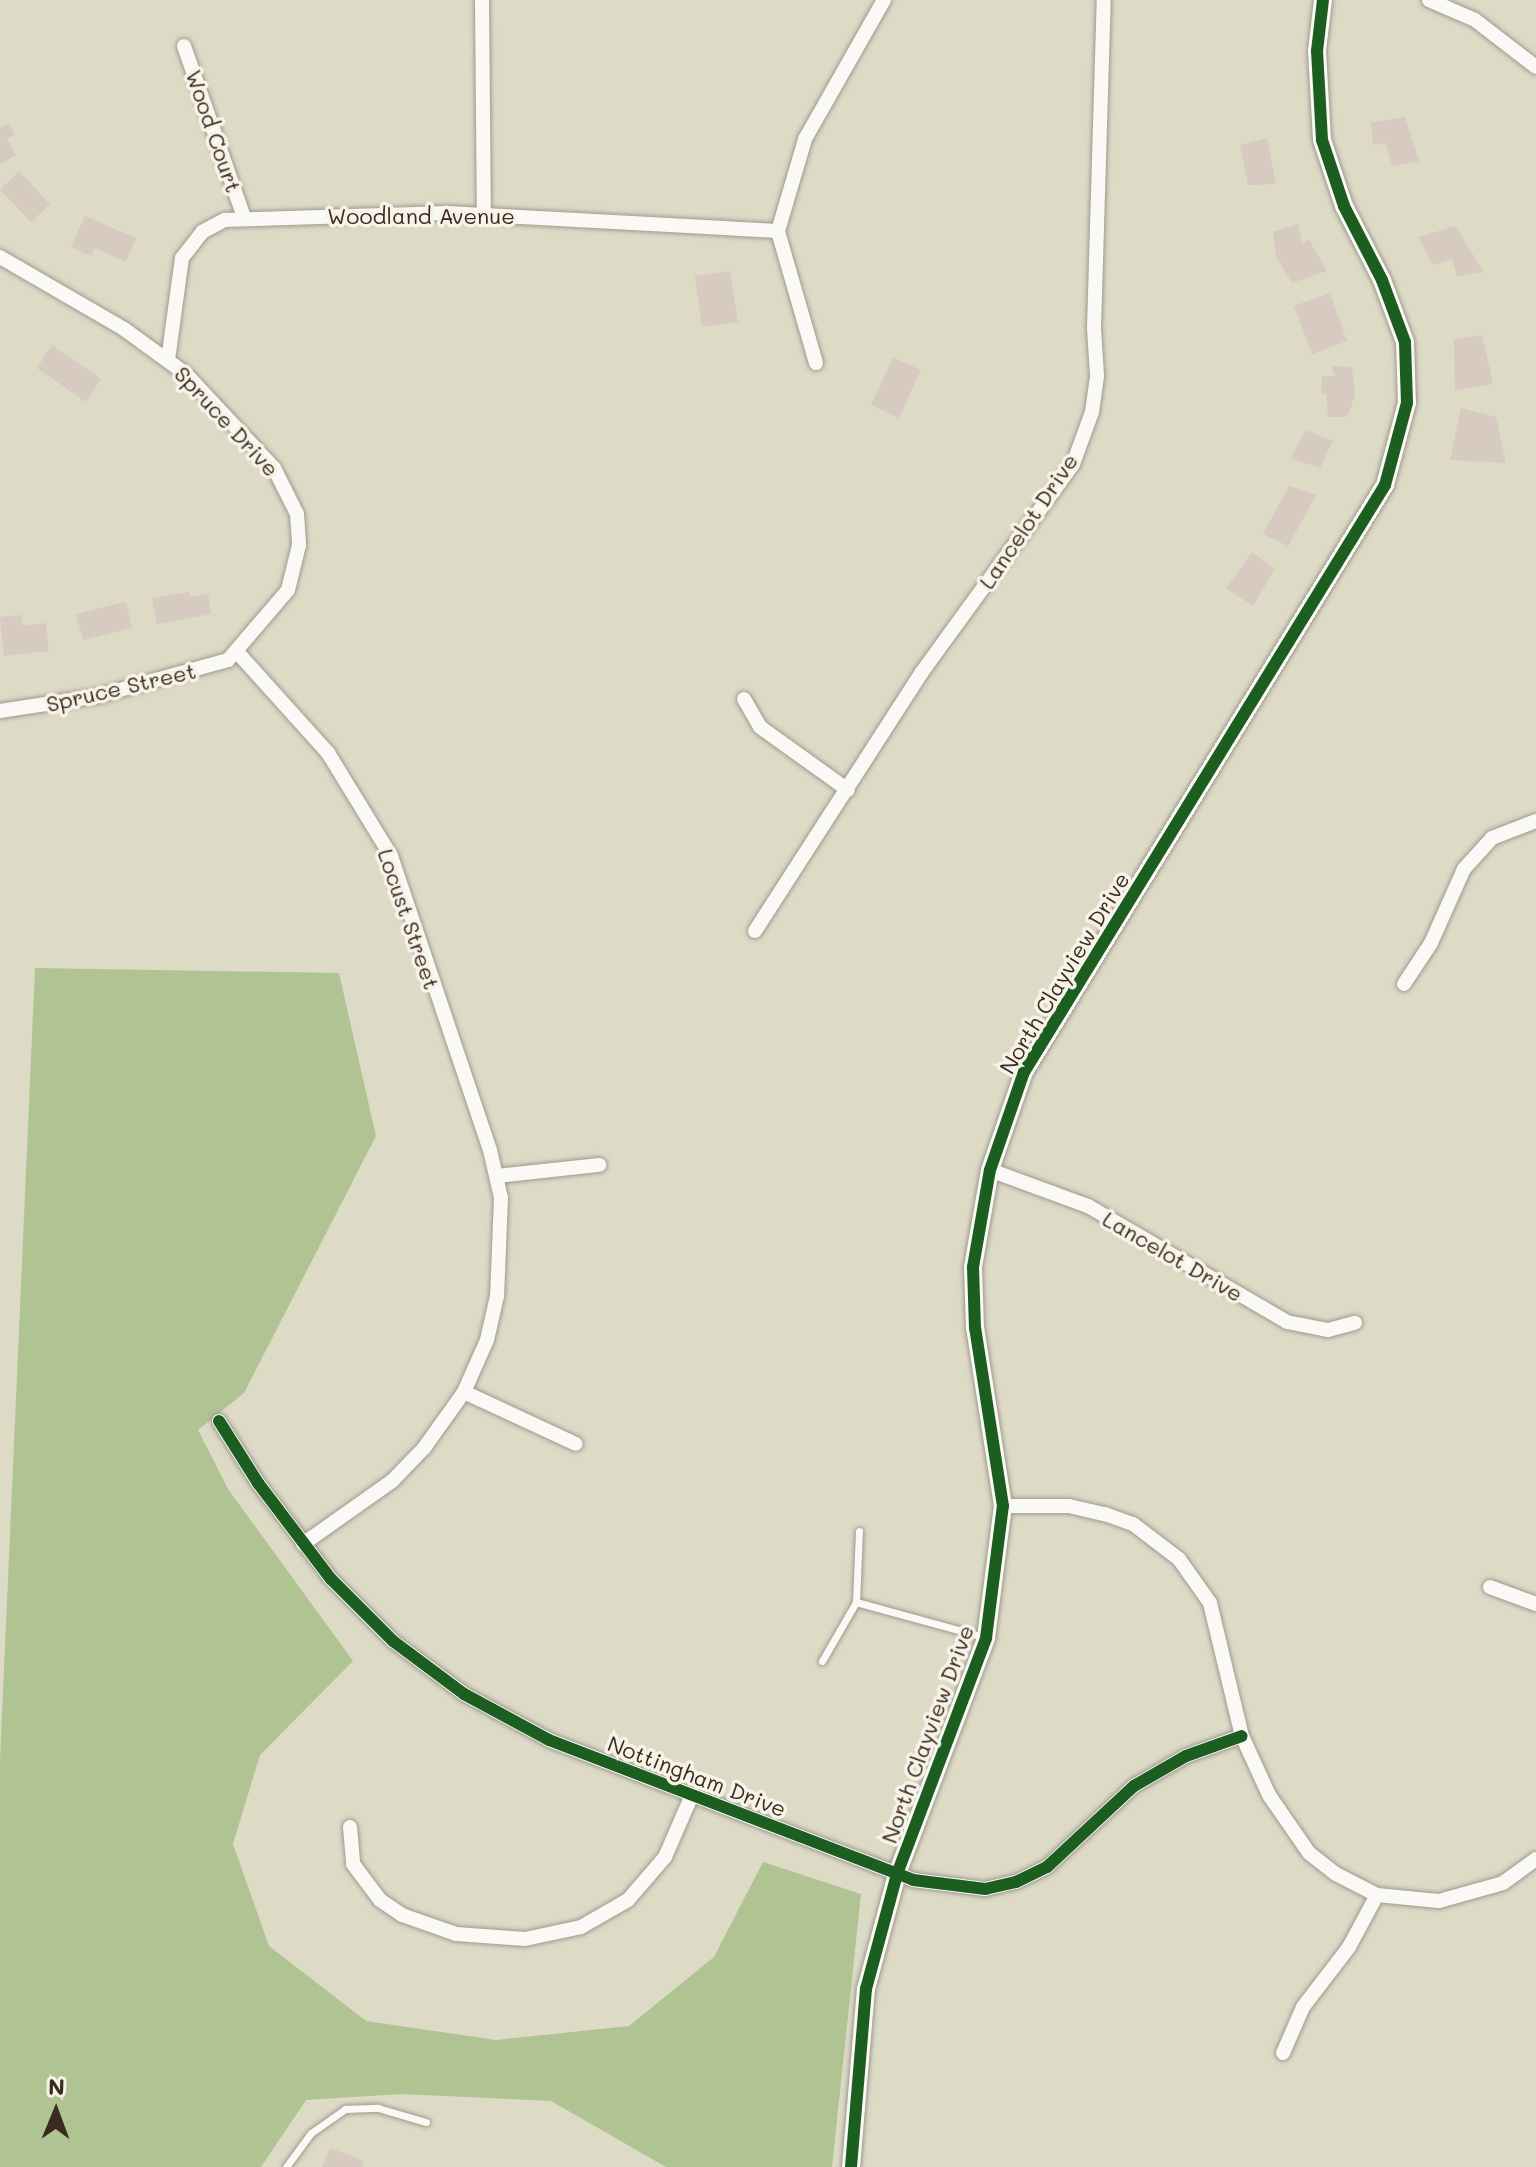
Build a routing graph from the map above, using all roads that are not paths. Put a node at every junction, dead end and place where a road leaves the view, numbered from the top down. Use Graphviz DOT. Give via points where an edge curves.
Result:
graph roads {
  1 [pos="482,0"];
  2 [pos="884,0"];
  3 [pos="1104,0"];
  4 [pos="1323,0"];
  5 [pos="1429,0"];
  6 [pos="184,46"];
  7 [pos="1536,67"];
  8 [pos="484,214"];
  9 [pos="244,217"];
  10 [pos="778,231"];
  11 [pos="0,257"];
  12 [pos="168,360"];
  13 [pos="816,363"];
  14 [pos="238,653"];
  15 [pos="744,699"];
  16 [pos="0,711"];
  17 [pos="848,790"];
  18 [pos="1536,821"];
  19 [pos="755,931"];
  20 [pos="1404,984"];
  21 [pos="599,1165"];
  22 [pos="990,1170"];
  23 [pos="497,1176"];
  24 [pos="1355,1323"];
  25 [pos="464,1392"];
  26 [pos="219,1421"];
  27 [pos="576,1444"];
  28 [pos="1003,1506"];
  29 [pos="859,1531"];
  30 [pos="303,1544"];
  31 [pos="1490,1587"];
  32 [pos="856,1602"];
  33 [pos="1536,1604"];
  34 [pos="986,1638"];
  35 [pos="822,1661"];
  36 [pos="1242,1736"];
  37 [pos="692,1795"];
  38 [pos="350,1827"];
  39 [pos="1536,1860"];
  40 [pos="897,1874"];
  41 [pos="1377,1895"];
  42 [pos="1283,2053"];
  43 [pos="426,2122"];
  44 [pos="286,2167"];
  45 [pos="851,2167"];
  1 -- 8 [label="street"];
  2 -- 10 [label="street" via="805,139"];
  3 -- 17 [label="street, Lancelot Drive" via="1092,412 1073,464 922,672"];
  4 -- 22 [label="street, North Clayview Drive" via="1317,51 1322,140 1344,206 1382,280 1405,342 1407,403 1385,485 1024,1072"];
  5 -- 7 [label="street" via="1475,20"];
  6 -- 9 [label="street, Wood Court"];
  8 -- 9 [label="street, Woodland Avenue"];
  8 -- 10 [label="street, Woodland Avenue"];
  9 -- 12 [label="street, Woodland Avenue" via="202,232 182,258"];
  10 -- 13 [label="street"];
  11 -- 12 [label="street, Spruce Drive"];
  12 -- 14 [label="street, Spruce Drive" via="274,468 297,514 298,564 288,590"];
  14 -- 16 [label="street, Spruce Street" via="182,675 98,696"];
  14 -- 23 [label="street, Locust Street" via="328,753 391,856"];
  15 -- 17 [label="street" via="760,727"];
  17 -- 19 [label="street, Lancelot Drive"];
  18 -- 20 [label="street" via="1492,838 1464,869 1431,943"];
  21 -- 23 [label="street"];
  22 -- 24 [label="street, Lancelot Drive" via="1088,1206 1287,1322 1328,1330"];
  22 -- 28 [label="street, North Clayview Drive" via="973,1267 974,1319"];
  23 -- 25 [label="street, Locust Street" via="497,1296 487,1340"];
  25 -- 27 [label="street"];
  25 -- 30 [label="street, Locust Street" via="424,1448 392,1481"];
  26 -- 30 [label="street, Nottingham Drive"];
  28 -- 34 [label="street, North Clayview Drive"];
  28 -- 36 [label="street" via="1069,1506 1105,1514 1133,1524 1179,1559 1210,1603"];
  29 -- 32 [label="lane"];
  30 -- 37 [label="street, Nottingham Drive" via="382,1631 464,1694 549,1740"];
  31 -- 33 [label="street"];
  32 -- 34 [label="lane"];
  32 -- 35 [label="lane"];
  34 -- 40 [label="street, North Clayview Drive"];
  36 -- 40 [label="street, Nottingham Drive" via="1186,1756 1134,1786 1047,1867 1016,1882 971,1888"];
  36 -- 41 [label="street" via="1269,1795 1309,1853"];
  37 -- 38 [label="street" via="665,1857 628,1900 581,1927 525,1939 456,1934 402,1915 380,1900 359,1874"];
  37 -- 40 [label="street, Nottingham Drive"];
  39 -- 41 [label="street" via="1503,1883 1465,1897 1439,1901"];
  40 -- 45 [label="street, North Clayview Drive" via="866,1989"];
  41 -- 42 [label="street" via="1349,1947 1303,2007"];
  43 -- 44 [label="lane" via="378,2108 345,2109 311,2133"];
}
